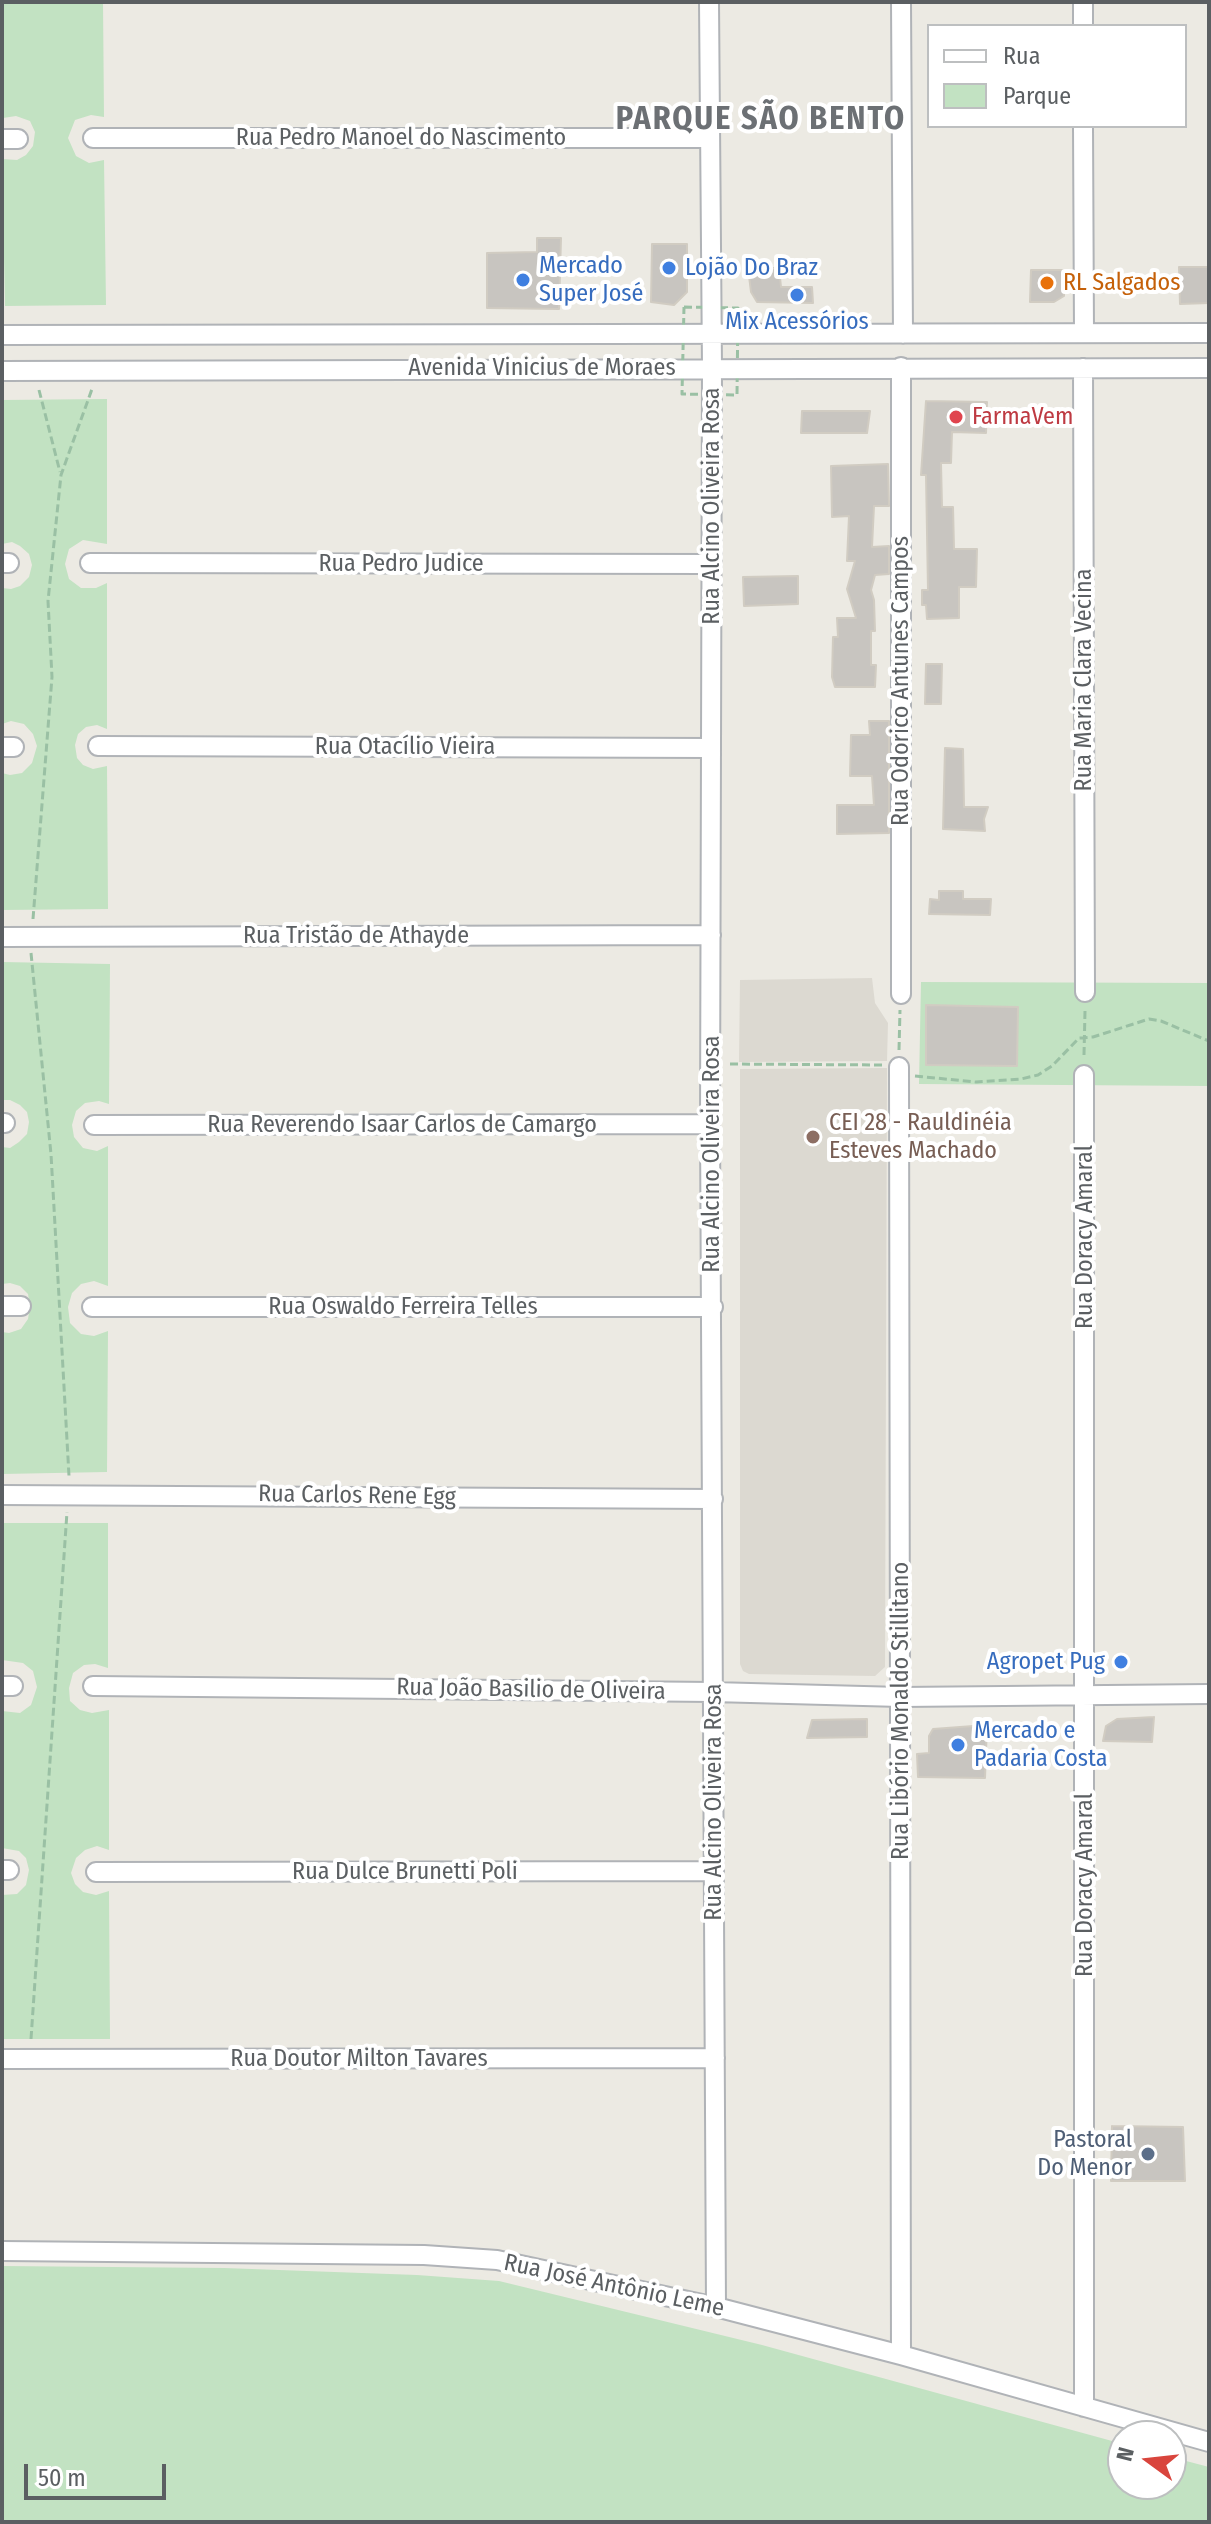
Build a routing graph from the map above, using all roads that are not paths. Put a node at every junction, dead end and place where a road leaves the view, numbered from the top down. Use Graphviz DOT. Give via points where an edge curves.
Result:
graph roads {
  1 [pos="709,2"];
  2 [pos="901,2"];
  3 [pos="1083,2"];
  4 [pos="1083,24"];
  5 [pos="1083,128"];
  6 [pos="93,138"];
  7 [pos="710,138"];
  8 [pos="712,333"];
  9 [pos="1084,333"];
  10 [pos="1209,333"];
  11 [pos="903,334"];
  12 [pos="2,335"];
  13 [pos="116,336"];
  14 [pos="901,367"];
  15 [pos="712,368"];
  16 [pos="1083,368"];
  17 [pos="1209,368"];
  18 [pos="106,370"];
  19 [pos="2,371"];
  20 [pos="90,563"];
  21 [pos="711,564"];
  22 [pos="98,746"];
  23 [pos="711,748"];
  24 [pos="711,935"];
  25 [pos="2,937"];
  26 [pos="1085,992"];
  27 [pos="901,994"];
  28 [pos="893,1066"];
  29 [pos="1084,1075"];
  30 [pos="710,1124"];
  31 [pos="94,1125"];
  32 [pos="92,1307"];
  33 [pos="713,1307"];
  34 [pos="2,1495"];
  35 [pos="713,1499"];
  36 [pos="93,1686"];
  37 [pos="713,1692"];
  38 [pos="1085,1694"];
  39 [pos="1209,1694"];
  40 [pos="901,1697"];
  41 [pos="714,1871"];
  42 [pos="96,1872"];
  43 [pos="715,2058"];
  44 [pos="2,2059"];
  45 [pos="2,2251"];
  46 [pos="716,2307"];
  47 [pos="901,2355"];
  48 [pos="1084,2407"];
  49 [pos="1209,2442"];
  1 -- 7 [label="street, Rua Alcino Oliveira Rosa"];
  2 -- 11 [label="street"];
  3 -- 4 [label="street"];
  5 -- 9 [label="street"];
  6 -- 7 [label="street, Rua Pedro Manoel do Nascimento"];
  7 -- 8 [label="street, Rua Alcino Oliveira Rosa"];
  8 -- 11 [label="street, Avenida Vinicius de Moraes"];
  8 -- 13 [label="street, Avenida Vinicius de Moraes"];
  8 -- 15 [label="street, Rua Alcino Oliveira Rosa"];
  9 -- 10 [label="street, Avenida Vinicius de Moraes"];
  9 -- 11 [label="street, Avenida Vinicius de Moraes"];
  12 -- 13 [label="street, Avenida Vinicius de Moraes"];
  13 -- 18 [label="street"];
  14 -- 15 [label="street, Avenida Vinicius de Moraes"];
  14 -- 16 [label="street, Avenida Vinicius de Moraes"];
  14 -- 27 [label="street, Rua Odorico Antunes Campos"];
  15 -- 18 [label="street, Avenida Vinicius de Moraes"];
  15 -- 21 [label="street, Rua Alcino Oliveira Rosa"];
  16 -- 17 [label="street, Avenida Vinicius de Moraes"];
  16 -- 26 [label="street, Rua Maria Clara Vecina"];
  18 -- 19 [label="street, Avenida Vinicius de Moraes"];
  20 -- 21 [label="street, Rua Pedro Judice"];
  21 -- 23 [label="street, Rua Alcino Oliveira Rosa"];
  22 -- 23 [label="street, Rua Otacílio Vieira"];
  23 -- 24 [label="street, Rua Alcino Oliveira Rosa"];
  24 -- 25 [label="street, Rua Tristão de Athayde"];
  24 -- 30 [label="street, Rua Alcino Oliveira Rosa"];
  28 -- 40 [label="street, Rua Libório Monaldo Stillitano"];
  29 -- 38 [label="street, Rua Doracy Amaral"];
  30 -- 31 [label="street, Rua Reverendo Isaar Carlos de Camargo"];
  30 -- 33 [label="street, Rua Alcino Oliveira Rosa"];
  32 -- 33 [label="street, Rua Oswaldo Ferreira Telles"];
  33 -- 35 [label="street, Rua Alcino Oliveira Rosa"];
  34 -- 35 [label="street, Rua Carlos Rene Egg"];
  35 -- 37 [label="street, Rua Alcino Oliveira Rosa"];
  36 -- 37 [label="street, Rua João Basilio de Oliveira"];
  37 -- 40 [label="street, Rua João Basilio de Oliveira"];
  37 -- 41 [label="street, Rua Alcino Oliveira Rosa"];
  38 -- 39 [label="street, Rua João Basilio de Oliveira"];
  38 -- 40 [label="street, Rua João Basilio de Oliveira"];
  38 -- 48 [label="street, Rua Doracy Amaral"];
  40 -- 47 [label="street, Rua Libório Monaldo Stillitano"];
  41 -- 42 [label="street, Rua Dulce Brunetti Poli"];
  41 -- 43 [label="street, Rua Alcino Oliveira Rosa"];
  43 -- 44 [label="street, Rua Doutor Milton Tavares"];
  43 -- 46 [label="street, Rua Alcino Oliveira Rosa"];
  45 -- 46 [label="street, Rua José Antônio Leme" via="497,2260"];
  46 -- 47 [label="street, Rua José Antônio Leme"];
  47 -- 48 [label="street, Rua José Antônio Leme"];
  48 -- 49 [label="street, Rua José Antônio Leme"];
}
